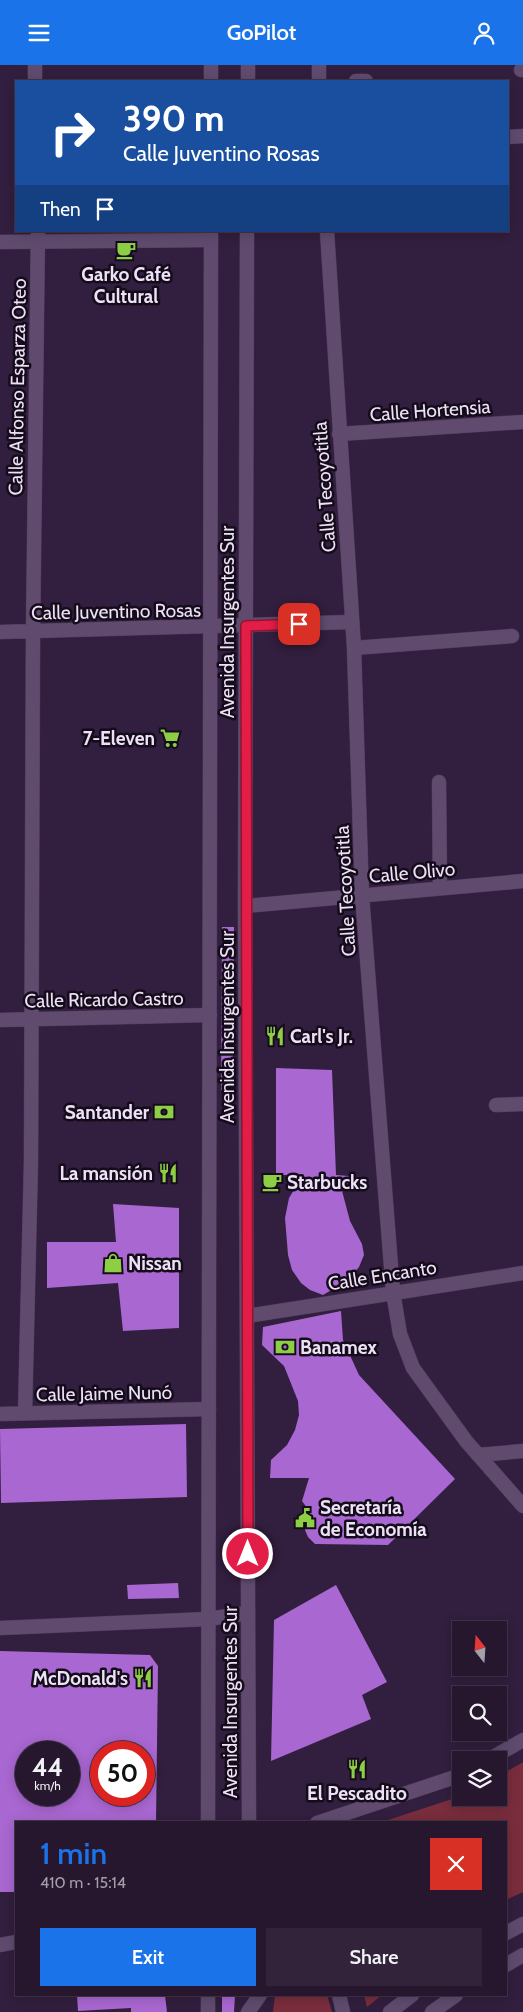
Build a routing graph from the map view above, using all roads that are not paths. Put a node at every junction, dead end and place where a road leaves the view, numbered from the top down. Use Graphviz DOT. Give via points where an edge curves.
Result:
graph roads {
  1 [pos="35,65"];
  2 [pos="211,65"];
  3 [pos="248,65"];
  4 [pos="319,65"];
  5 [pos="35,80"];
  6 [pos="211,80"];
  7 [pos="248,80"];
  8 [pos="319,80"];
  9 [pos="523,136"];
  10 [pos="509,137"];
  11 [pos="247,232"];
  12 [pos="327,232"];
  13 [pos="211,235"];
  14 [pos="38,236"];
  15 [pos="0,242"];
  16 [pos="523,422"];
  17 [pos="339,434"];
  18 [pos="352,622"];
  19 [pos="246,626"];
  20 [pos="210,627"];
  21 [pos="0,632"];
  22 [pos="33,632"];
  23 [pos="512,636"];
  24 [pos="354,648"];
  25 [pos="439,782"];
  26 [pos="523,881"];
  27 [pos="440,888"];
  28 [pos="362,895"];
  29 [pos="245,906"];
  30 [pos="210,1015"];
  31 [pos="30,1019"];
  32 [pos="0,1020"];
  33 [pos="523,1103"];
  34 [pos="496,1105"];
  35 [pos="523,1273"];
  36 [pos="393,1292"];
  37 [pos="246,1316"];
  38 [pos="209,1409"];
  39 [pos="25,1413"];
  40 [pos="0,1414"];
  41 [pos="523,1451"];
  42 [pos="478,1455"];
  43 [pos="523,1506"];
  44 [pos="248,1613"];
  45 [pos="208,1619"];
  46 [pos="0,1628"];
  47 [pos="523,1740"];
  48 [pos="504,1751"];
  49 [pos="452,1778"];
  50 [pos="208,1821"];
  51 [pos="249,1821"];
  52 [pos="323,1821"];
  53 [pos="523,1924"];
  54 [pos="507,1932"];
  55 [pos="15,1942"];
  56 [pos="0,1945"];
  57 [pos="523,1955"];
  58 [pos="507,1964"];
  59 [pos="208,1996"];
  60 [pos="248,1996"];
  61 [pos="259,1996"];
  62 [pos="339,1996"];
  63 [pos="411,1996"];
  64 [pos="455,1996"];
  65 [pos="208,2012"];
  66 [pos="248,2012"];
  67 [pos="342,2012"];
  68 [pos="390,2012"];
  69 [pos="432,2012"];
  1 -- 5 [label="street"];
  2 -- 6 [label="street"];
  3 -- 7 [label="street"];
  4 -- 8 [label="street"];
  9 -- 10 [label="street"];
  11 -- 19 [label="street, Avenida Insurgentes Sur"];
  12 -- 17 [label="street, Calle Tecoyotitla"];
  13 -- 14 [label="street"];
  13 -- 20 [label="street, Avenida Insurgentes Sur"];
  14 -- 15 [label="street"];
  14 -- 22 [label="street, Calle Alfonso Esparza Oteo"];
  16 -- 17 [label="street, Calle Hortensia"];
  17 -- 18 [label="street, Calle Tecoyotitla"];
  18 -- 19 [label="street, Calle Juventino Rosas"];
  18 -- 24 [label="street, Calle Tecoyotitla"];
  19 -- 20 [label="street, Calle Juventino Rosas"];
  19 -- 29 [label="street, Avenida Insurgentes Sur"];
  20 -- 22 [label="street, Calle Juventino Rosas"];
  20 -- 30 [label="street, Avenida Insurgentes Sur"];
  21 -- 22 [label="street, Calle Juventino Rosas"];
  22 -- 31 [label="street, Calle Alfonso Esparza Oteo"];
  23 -- 24 [label="street"];
  24 -- 28 [label="street, Calle Tecoyotitla"];
  25 -- 27 [label="street"];
  26 -- 27 [label="street, Calle Olivo"];
  27 -- 28 [label="street, Calle Olivo"];
  28 -- 29 [label="street, Calle Olivo"];
  28 -- 36 [label="street, Calle Tecoyotitla"];
  29 -- 37 [label="street, Avenida Insurgentes Sur"];
  30 -- 31 [label="street, Calle Ricardo Castro"];
  30 -- 38 [label="street, Avenida Insurgentes Sur"];
  31 -- 32 [label="street, Calle Ricardo Castro"];
  31 -- 39 [label="street, Calle Alfonso Esparza Oteo" via="31,1161"];
  33 -- 34 [label="street"];
  35 -- 36 [label="street, Calle Encanto"];
  36 -- 37 [label="street, Calle Encanto"];
  36 -- 42 [label="street, Calle Tecoyotitla" via="400,1333 413,1368"];
  37 -- 44 [label="street, Avenida Insurgentes Sur"];
  38 -- 39 [label="street, Calle Jaime Nunó"];
  38 -- 45 [label="street, Avenida Insurgentes Sur"];
  39 -- 40 [label="street, Calle Jaime Nunó"];
  41 -- 42 [label="street"];
  42 -- 43 [label="street, Calle Tecoyotitla"];
  44 -- 45 [label="street"];
  44 -- 51 [label="street, Avenida Insurgentes Sur"];
  45 -- 46 [label="street"];
  45 -- 50 [label="street, Avenida Insurgentes Sur"];
  47 -- 48 [label="street"];
  49 -- 52 [label="street"];
  53 -- 54 [label="street"];
  55 -- 56 [label="street"];
  57 -- 58 [label="street"];
  59 -- 65 [label="street"];
  60 -- 66 [label="street"];
  61 -- 66 [label="street"];
  62 -- 67 [label="street"];
  63 -- 68 [label="street"];
  64 -- 69 [label="street"];
}
